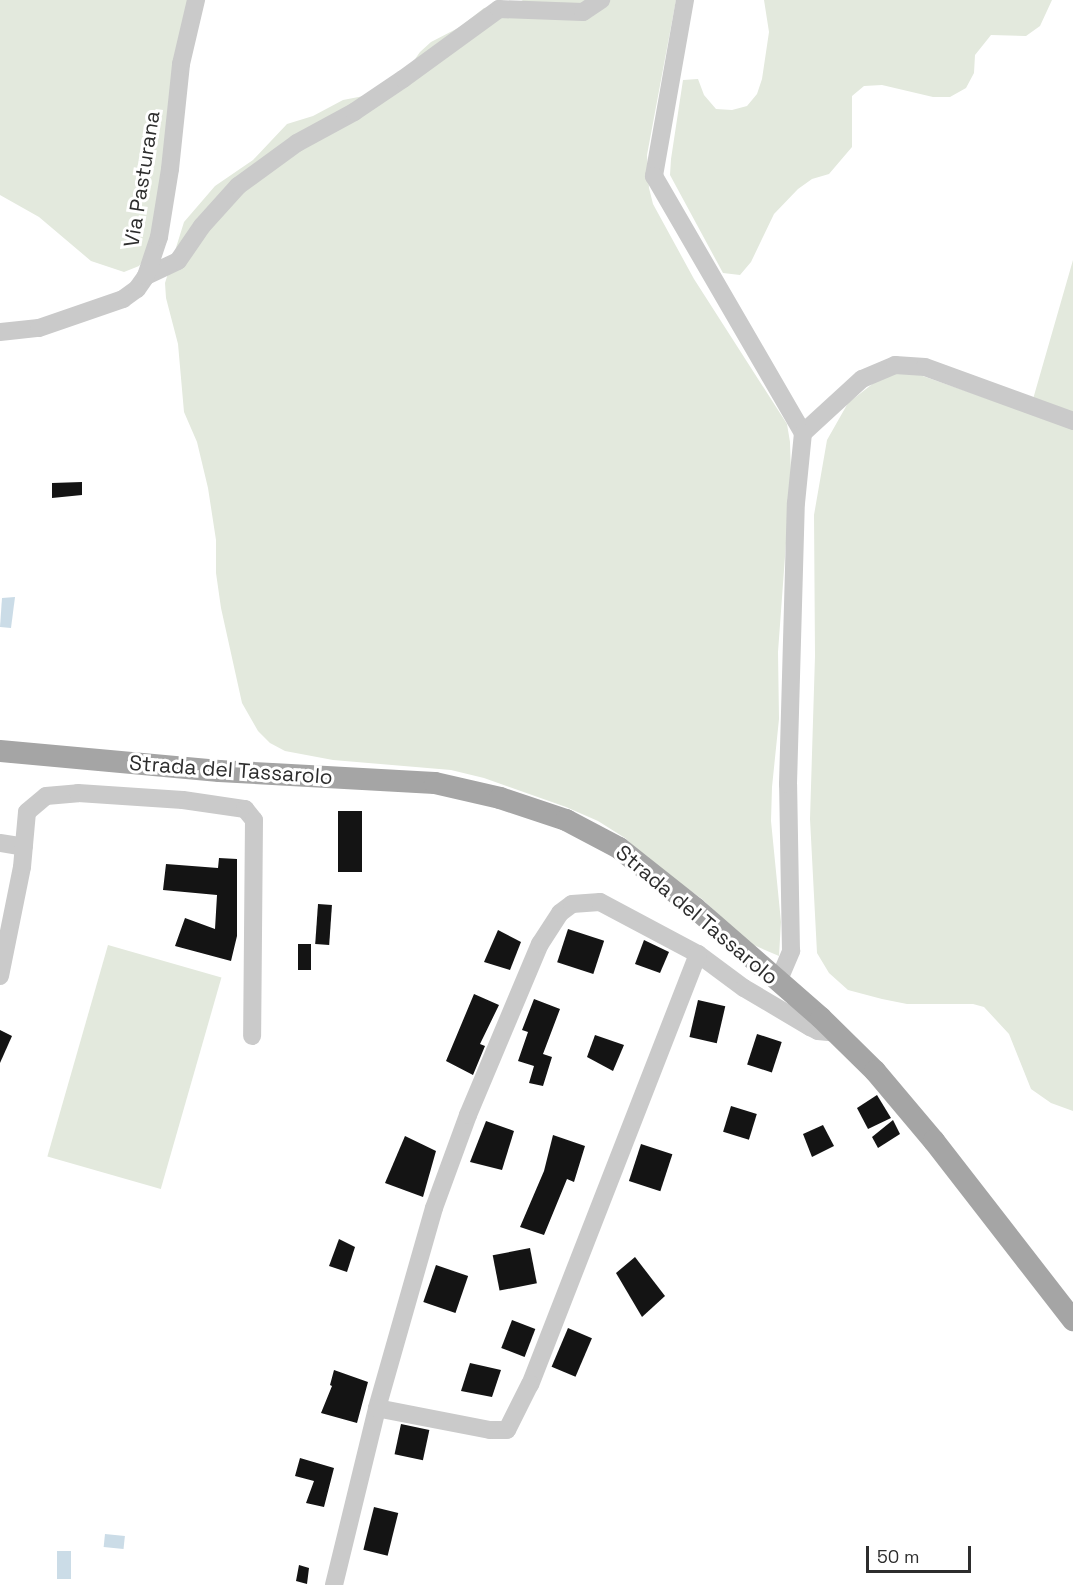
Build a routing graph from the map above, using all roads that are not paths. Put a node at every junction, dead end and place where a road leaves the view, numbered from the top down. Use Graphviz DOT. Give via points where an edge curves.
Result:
graph roads {
  1 [pos="196,0"];
  2 [pos="601,0"];
  3 [pos="680,4"];
  4 [pos="146,276"];
  5 [pos="0,332"];
  6 [pos="1073,422"];
  7 [pos="803,433"];
  8 [pos="0,751"];
  9 [pos="0,843"];
  10 [pos="24,847"];
  11 [pos="698,954"];
  12 [pos="0,976"];
  13 [pos="778,982"];
  14 [pos="836,1033"];
  15 [pos="252,1036"];
  16 [pos="1073,1320"];
  17 [pos="377,1408"];
  18 [pos="334,1585"];
  1 -- 4 [label="street, Via Pasturana" via="181,64 171,169 159,237"];
  2 -- 4 [label="street" via="583,12 499,9 403,79 297,143 238,186 202,226 178,261"];
  3 -- 7 [label="street" via="654,176"];
  4 -- 5 [label="street, Via Pasturana" via="123,299 39,328"];
  6 -- 7 [label="street" via="925,368 895,365 862,378"];
  7 -- 13 [label="street" via="796,503 788,784 791,951"];
  8 -- 13 [label="main road, Strada del Tassarolo" via="219,771 435,783 500,798 566,820 619,848 695,908"];
  9 -- 10 [label="street"];
  10 -- 12 [label="street"];
  10 -- 15 [label="street" via="27,812 46,796 78,793 183,800 245,809 254,820"];
  11 -- 14 [label="street" via="744,988 810,1027"];
  11 -- 17 [label="street" via="535,1373 507,1430"];
  11 -- 17 [label="street" via="600,902 572,904 560,913 540,944 464,1125 434,1208"];
  13 -- 14 [label="main road, Strada del Tassarolo"];
  14 -- 16 [label="main road, Strada del Tassarolo" via="875,1071 934,1141"];
  17 -- 18 [label="street"];
}
